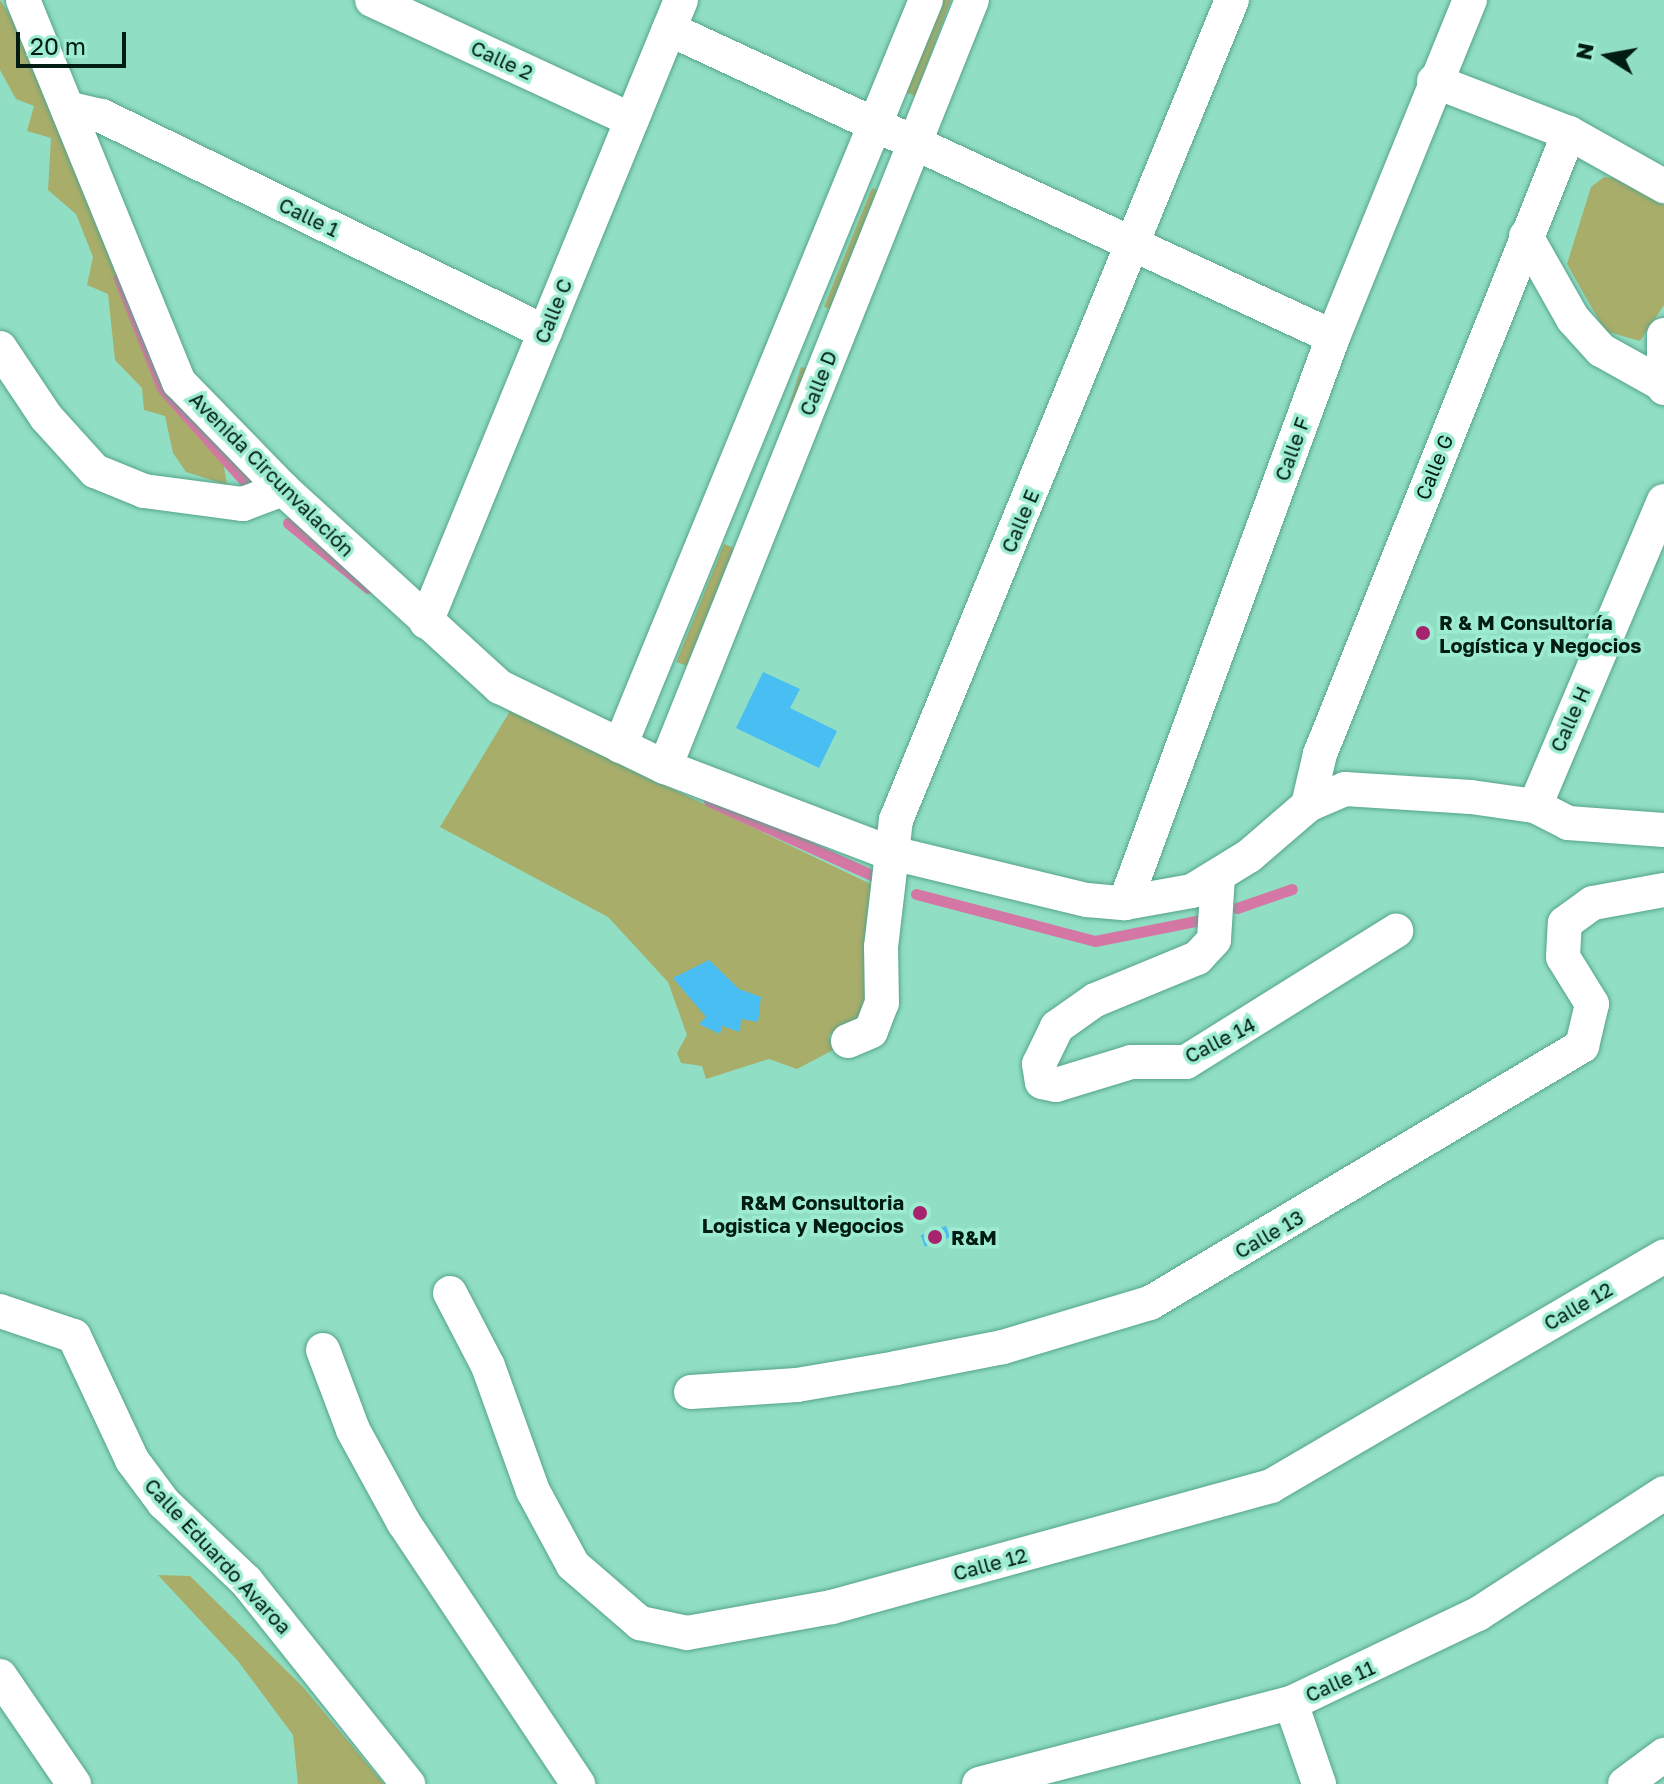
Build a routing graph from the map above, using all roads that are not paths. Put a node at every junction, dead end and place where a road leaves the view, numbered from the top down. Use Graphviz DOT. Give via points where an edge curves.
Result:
graph roads {
  1 [pos="372,0"];
  2 [pos="926,0"];
  3 [pos="972,0"];
  4 [pos="1232,0"];
  5 [pos="1470,0"];
  6 [pos="32,3"];
  7 [pos="675,14"];
  8 [pos="1434,81"];
  9 [pos="71,109"];
  10 [pos="632,120"];
  11 [pos="876,123"];
  12 [pos="1569,133"];
  13 [pos="915,141"];
  14 [pos="1664,186"];
  15 [pos="1526,236"];
  16 [pos="1133,249"];
  17 [pos="545,332"];
  18 [pos="1664,335"];
  19 [pos="1333,337"];
  20 [pos="0,348"];
  21 [pos="1663,386"];
  22 [pos="283,489"];
  23 [pos="1664,501"];
  24 [pos="426,622"];
  25 [pos="620,746"];
  26 [pos="665,767"];
  27 [pos="1308,805"];
  28 [pos="1535,806"];
  29 [pos="1664,830"];
  30 [pos="888,852"];
  31 [pos="1218,876"];
  32 [pos="1664,890"];
  33 [pos="1125,903"];
  34 [pos="1396,931"];
  35 [pos="848,1041"];
  36 [pos="1664,1256"];
  37 [pos="450,1293"];
  38 [pos="0,1311"];
  39 [pos="323,1350"];
  40 [pos="691,1392"];
  41 [pos="1664,1493"];
  42 [pos="0,1676"];
  43 [pos="1291,1703"];
  44 [pos="1664,1755"];
  45 [pos="74,1784"];
  46 [pos="408,1784"];
  47 [pos="578,1784"];
  48 [pos="979,1784"];
  49 [pos="1319,1784"];
  50 [pos="1625,1784"];
  1 -- 10 [label="street, Calle 2"];
  2 -- 11 [label="street"];
  3 -- 13 [label="street, Calle D"];
  4 -- 16 [label="street, Calle E"];
  5 -- 8 [label="street, Calle F"];
  6 -- 9 [label="street, Avenida Circunvalación"];
  7 -- 10 [label="street, Calle C"];
  7 -- 11 [label="street"];
  8 -- 12 [label="street"];
  8 -- 19 [label="street, Calle F"];
  9 -- 17 [label="street, Calle 1" via="102,116"];
  9 -- 22 [label="street, Avenida Circunvalación" via="179,382"];
  10 -- 17 [label="street, Calle C"];
  11 -- 13 [label="street"];
  11 -- 25 [label="street"];
  12 -- 14 [label="street"];
  12 -- 15 [label="street, Calle G"];
  13 -- 16 [label="street"];
  13 -- 26 [label="street, Calle D"];
  15 -- 21 [label="street" via="1573,319 1601,350"];
  15 -- 27 [label="street, Calle G" via="1320,754"];
  16 -- 19 [label="street"];
  16 -- 30 [label="street, Calle E"];
  17 -- 24 [label="street, Calle C"];
  18 -- 21 [label="street"];
  19 -- 33 [label="street, Calle F"];
  20 -- 22 [label="street" via="81,461 107,477 144,491 243,504"];
  22 -- 24 [label="street, Avenida Circunvalación"];
  23 -- 28 [label="street, Calle H"];
  24 -- 25 [label="street, Avenida Circunvalación" via="500,687"];
  25 -- 26 [label="street, Avenida Circunvalación"];
  26 -- 30 [label="street, Avenida Circunvalación"];
  27 -- 28 [label="street" via="1345,789"];
  27 -- 31 [label="street"];
  28 -- 29 [label="street" via="1568,823"];
  30 -- 33 [label="street, Avenida Circunvalación"];
  30 -- 35 [label="street, Calle E" via="882,1003 871,1031"];
  31 -- 33 [label="street" via="1192,891"];
  31 -- 34 [label="street, Calle 14" via="1214,940 1197,958 1095,1000 1057,1027 1039,1064 1042,1082 1056,1085 1131,1062 1186,1062"];
  32 -- 40 [label="street, Calle 13" via="1593,903 1565,923 1563,957 1592,1004 1582,1046 1150,1303 1003,1347 896,1368 797,1385"];
  36 -- 37 [label="street, Calle 12" via="1271,1486 832,1607 687,1633 640,1623 573,1565 533,1491 488,1366"];
  38 -- 46 [label="street, Calle Eduardo Avaroa" via="74,1336 148,1481 246,1581"];
  39 -- 47 [label="street" via="353,1430 404,1523"];
  41 -- 43 [label="street, Calle 11" via="1478,1614"];
  42 -- 45 [label="street"];
  43 -- 48 [label="street, Calle 11"];
  43 -- 49 [label="street"];
  44 -- 50 [label="street"];
}
